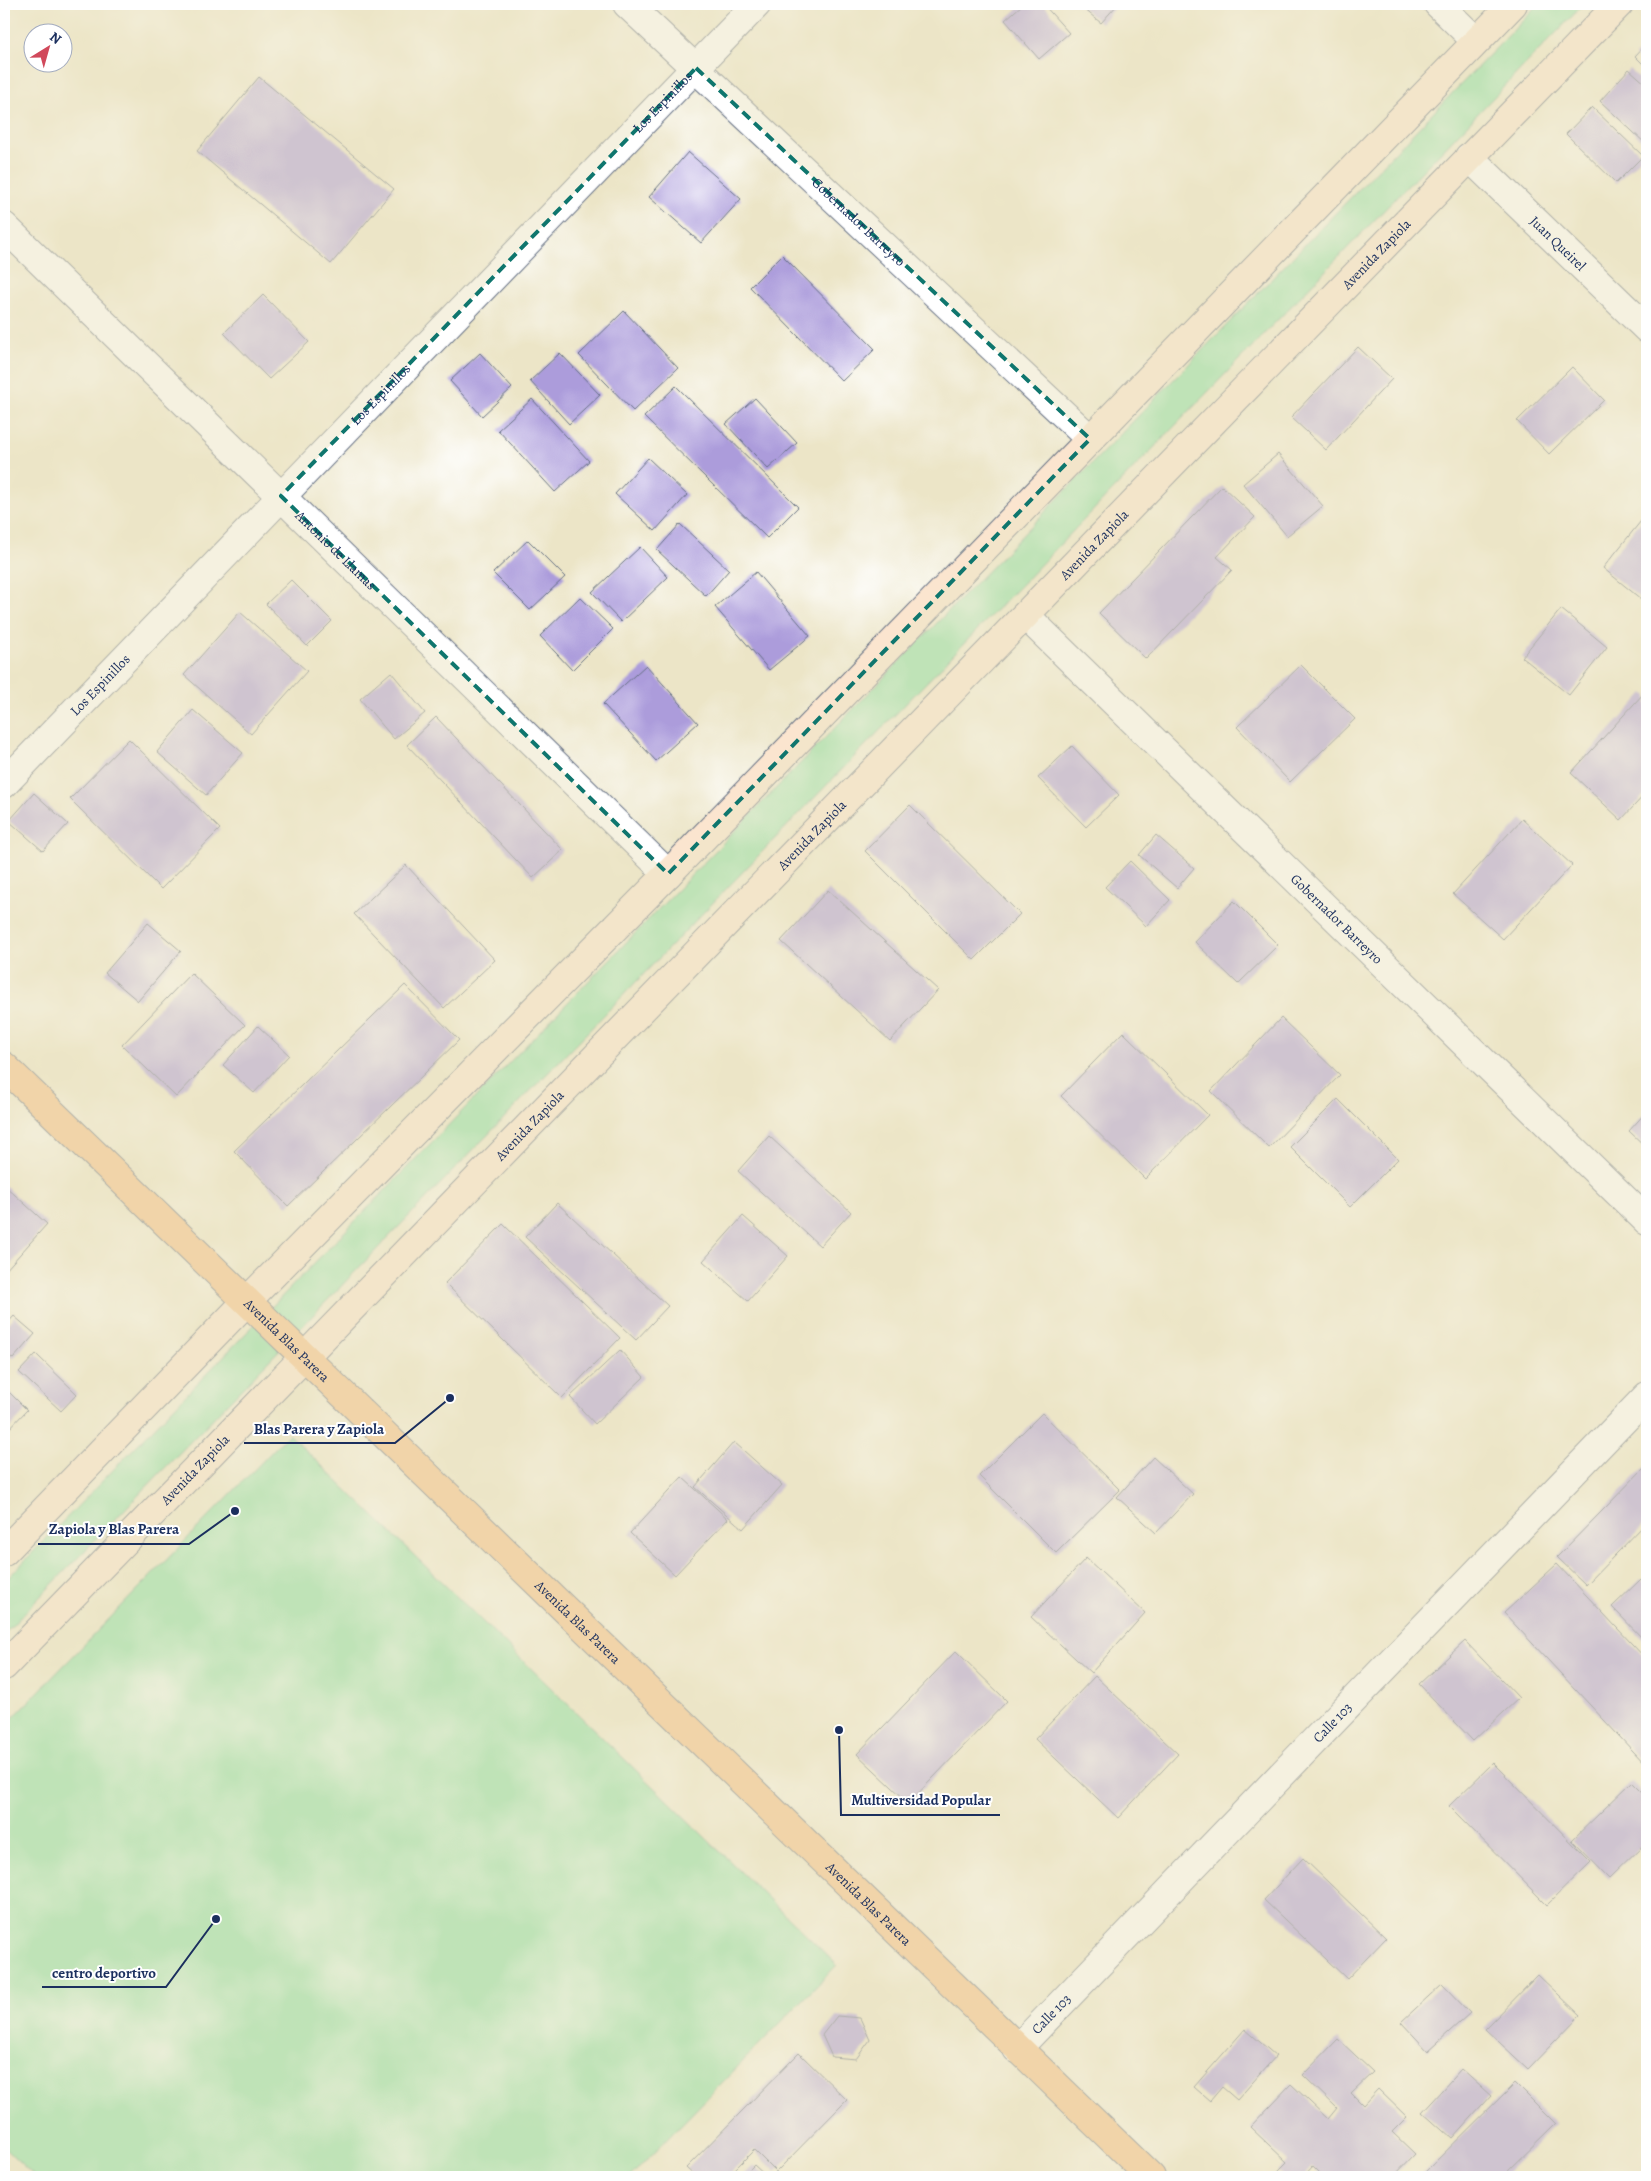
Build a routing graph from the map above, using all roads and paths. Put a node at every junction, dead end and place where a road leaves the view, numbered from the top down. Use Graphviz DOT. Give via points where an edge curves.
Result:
graph roads {
  1 [pos="628,4"];
  2 [pos="758,4"];
  3 [pos="1438,4"];
  4 [pos="1513,4"];
  5 [pos="1619,4"];
  6 [pos="1476,41"];
  7 [pos="696,68"];
  8 [pos="1469,157"];
  9 [pos="4,226"];
  10 [pos="1647,329"];
  11 [pos="1090,439"];
  12 [pos="282,496"];
  13 [pos="1026,616"];
  14 [pos="4,784"];
  15 [pos="668,874"];
  16 [pos="4,1066"];
  17 [pos="1647,1221"];
  18 [pos="247,1301"];
  19 [pos="304,1357"];
  20 [pos="1647,1396"];
  21 [pos="4,1552"];
  22 [pos="4,1666"];
  23 [pos="1017,2049"];
  24 [pos="1151,2177"];
  1 -- 7 [label="street, Gobernador Barreyro"];
  2 -- 7 [label="street, Los Espinillos"];
  3 -- 6 [label="street"];
  4 -- 6 [label="main road"];
  5 -- 8 [label="main road, Avenida Zapiola"];
  6 -- 11 [label="main road"];
  7 -- 11 [label="street, Gobernador Barreyro"];
  7 -- 12 [label="street, Los Espinillos"];
  8 -- 10 [label="street, Juan Queirel"];
  8 -- 13 [label="main road, Avenida Zapiola"];
  9 -- 12 [label="street, Antonio de Llamas"];
  11 -- 15 [label="main road"];
  12 -- 14 [label="street, Los Espinillos"];
  12 -- 15 [label="street, Antonio de Llamas"];
  13 -- 17 [label="street, Gobernador Barreyro"];
  13 -- 19 [label="main road, Avenida Zapiola"];
  15 -- 18 [label="main road"];
  16 -- 18 [label="main road, Avenida Blas Parera"];
  18 -- 19 [label="main road, Avenida Blas Parera"];
  18 -- 21 [label="main road"];
  19 -- 22 [label="main road, Avenida Zapiola"];
  19 -- 23 [label="main road, Avenida Blas Parera"];
  20 -- 23 [label="street, Calle 103"];
  23 -- 24 [label="main road, Avenida Blas Parera"];
}
